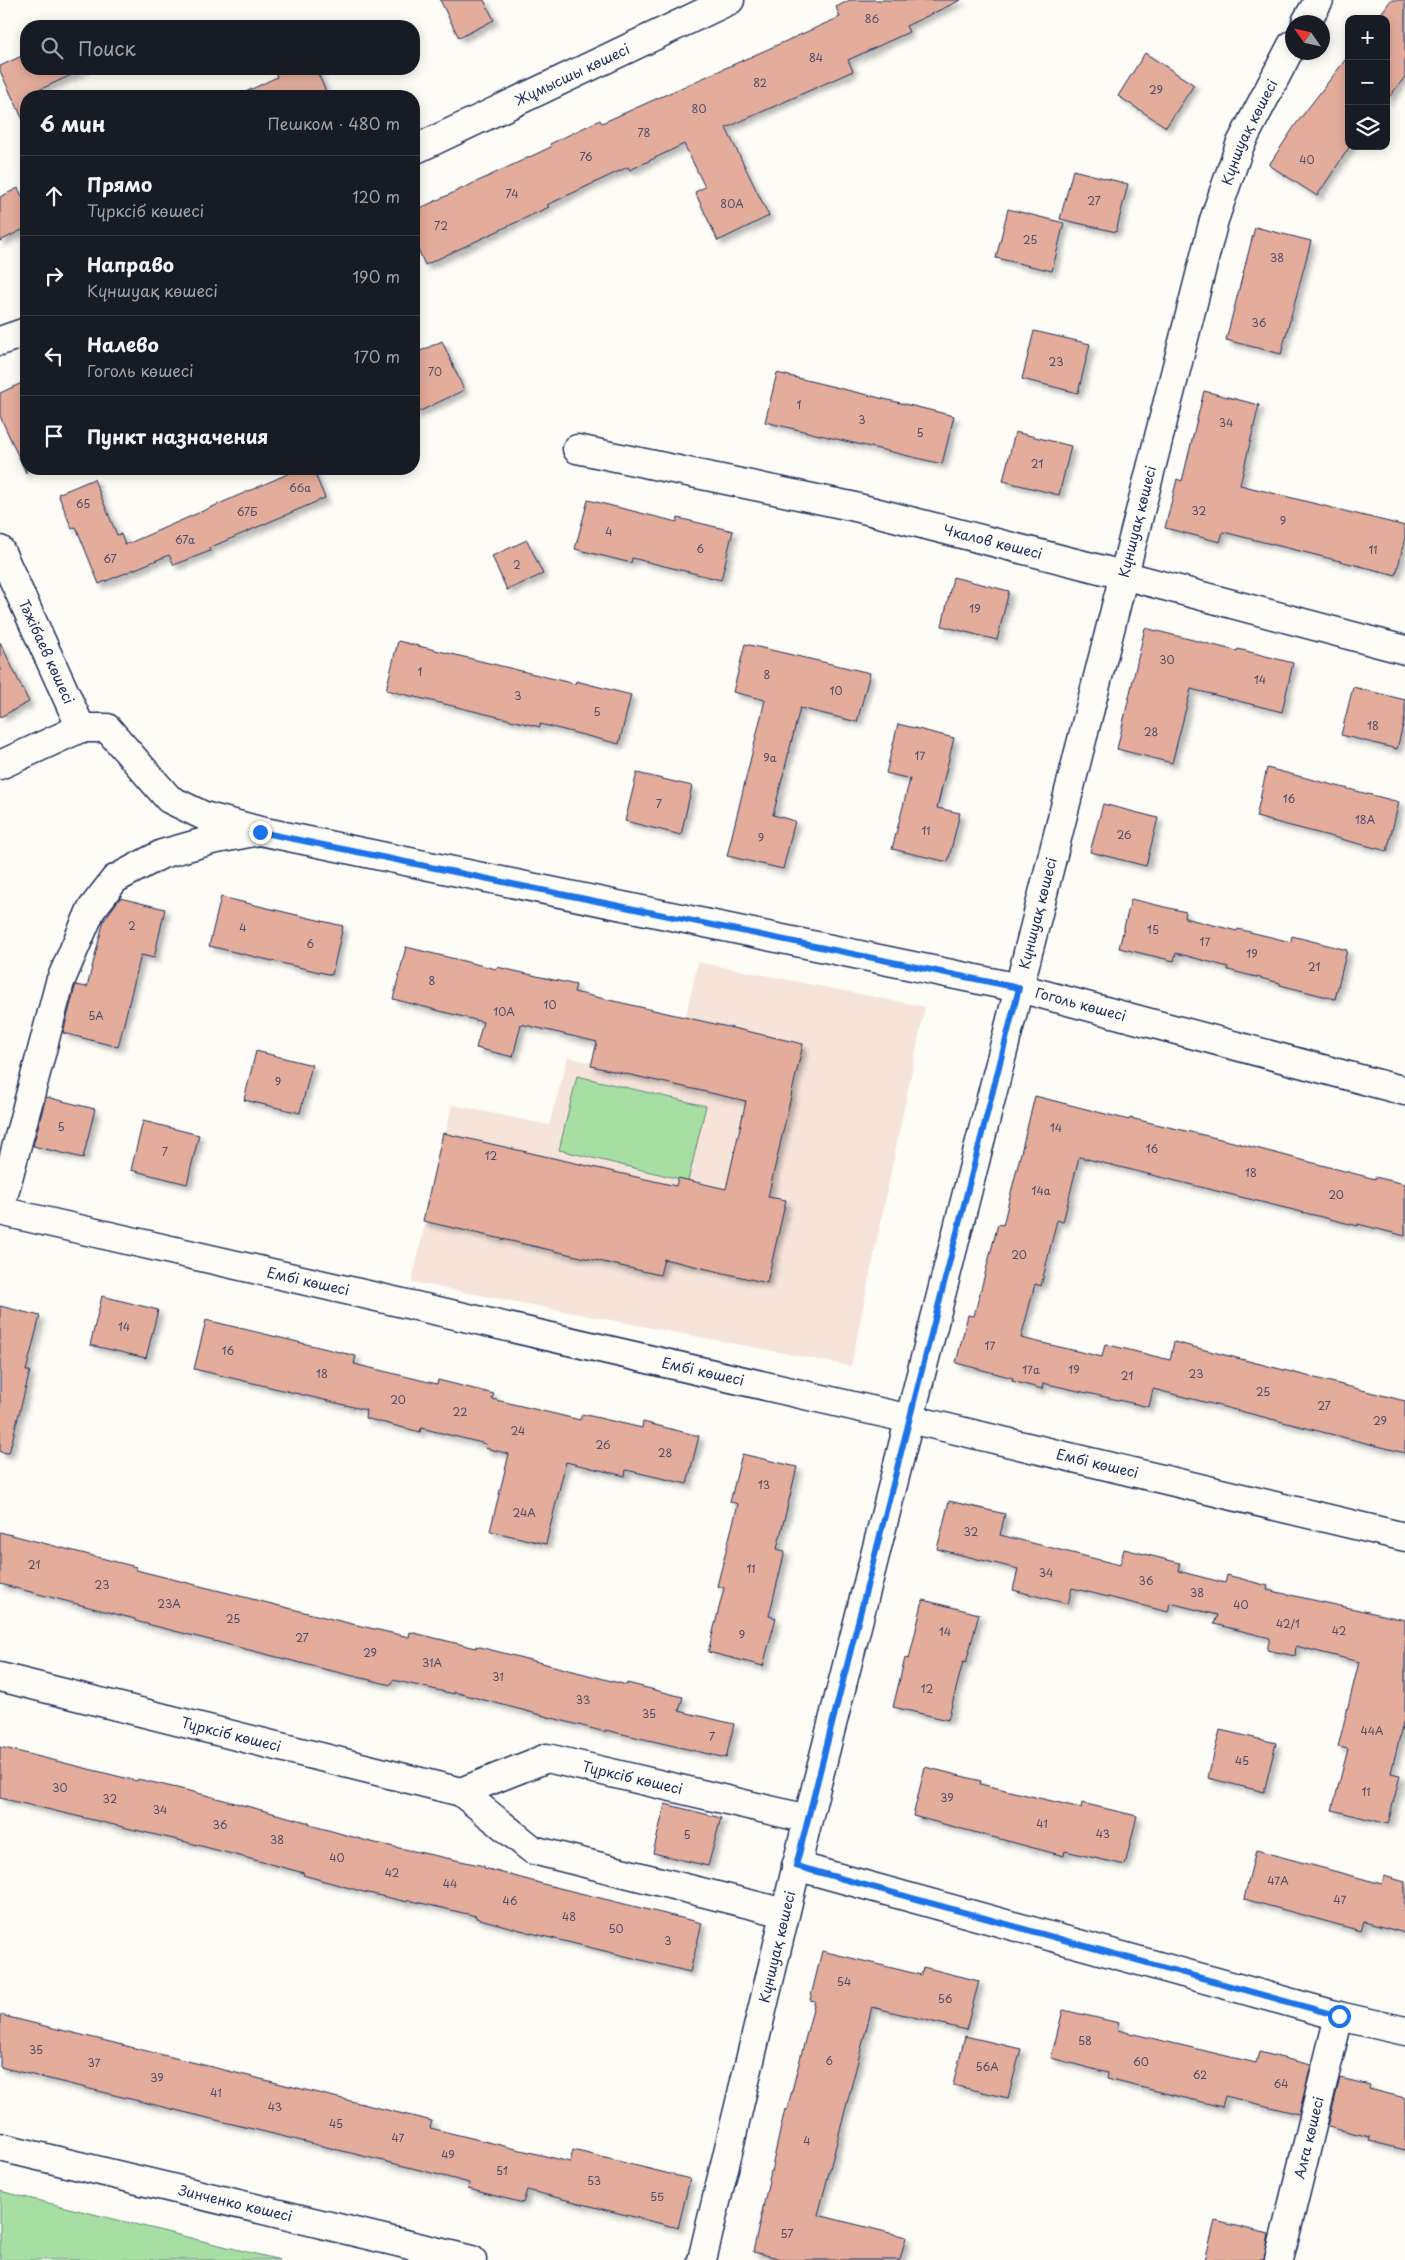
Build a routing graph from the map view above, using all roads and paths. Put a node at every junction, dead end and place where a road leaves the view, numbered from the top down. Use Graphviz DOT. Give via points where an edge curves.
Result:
graph roads {
  1 [pos="730,0"];
  2 [pos="1319,0"];
  3 [pos="1310,15"];
  4 [pos="1285,58"];
  5 [pos="420,147"];
  6 [pos="20,334"];
  7 [pos="0,341"];
  8 [pos="577,449"];
  9 [pos="0,550"];
  10 [pos="1123,575"];
  11 [pos="1405,650"];
  12 [pos="94,728"];
  13 [pos="0,765"];
  14 [pos="260,832"];
  15 [pos="1019,988"];
  16 [pos="1405,1091"];
  17 [pos="0,1210"];
  18 [pos="910,1419"];
  19 [pos="1405,1537"];
  20 [pos="0,1677"];
  21 [pos="461,1792"];
  22 [pos="808,1819"];
  23 [pos="796,1866"];
  24 [pos="785,1913"];
  25 [pos="1339,2016"];
  26 [pos="1405,2031"];
  27 [pos="0,2147"];
  28 [pos="472,2260"];
  29 [pos="702,2260"];
  30 [pos="1279,2260"];
  1 -- 5 [label="street, Жұмысшы көшесі"];
  2 -- 3 [label="street"];
  4 -- 10 [label="street, Күншуақ көшесі" via="1240,145 1214,220"];
  6 -- 7 [label="street"];
  8 -- 10 [label="street, Чкалов көшесі" via="851,506"];
  9 -- 12 [label="street, Тәжібаев көшесі"];
  10 -- 11 [label="street, Чкалов көшесі"];
  10 -- 15 [label="street, Күншуақ көшесі"];
  12 -- 13 [label="street"];
  12 -- 14 [label="street, Гоголь көшесі" via="169,799 204,816"];
  14 -- 15 [label="street, Гоголь көшесі"];
  14 -- 17 [label="street" via="212,840 162,854 115,879 91,910 60,982"];
  15 -- 16 [label="street, Гоголь көшесі"];
  15 -- 18 [label="street, Күншуақ көшесі"];
  17 -- 18 [label="street, Ембі көшесі"];
  18 -- 19 [label="street, Ембі көшесі"];
  18 -- 22 [label="street, Күншуақ көшесі"];
  20 -- 21 [label="street, Түрксіб көшесі"];
  21 -- 22 [label="street, Түрксіб көшесі" via="547,1758"];
  21 -- 24 [label="street, Түрксіб көшесі" via="533,1850"];
  22 -- 23 [label="street, Күншуақ көшесі"];
  23 -- 24 [label="street, Күншуақ көшесі"];
  23 -- 25 [label="street"];
  24 -- 29 [label="street, Күншуақ көшесі"];
  25 -- 26 [label="street"];
  25 -- 30 [label="street, Алға көшесі"];
  27 -- 28 [label="street, Зинченко көшесі"];
}
